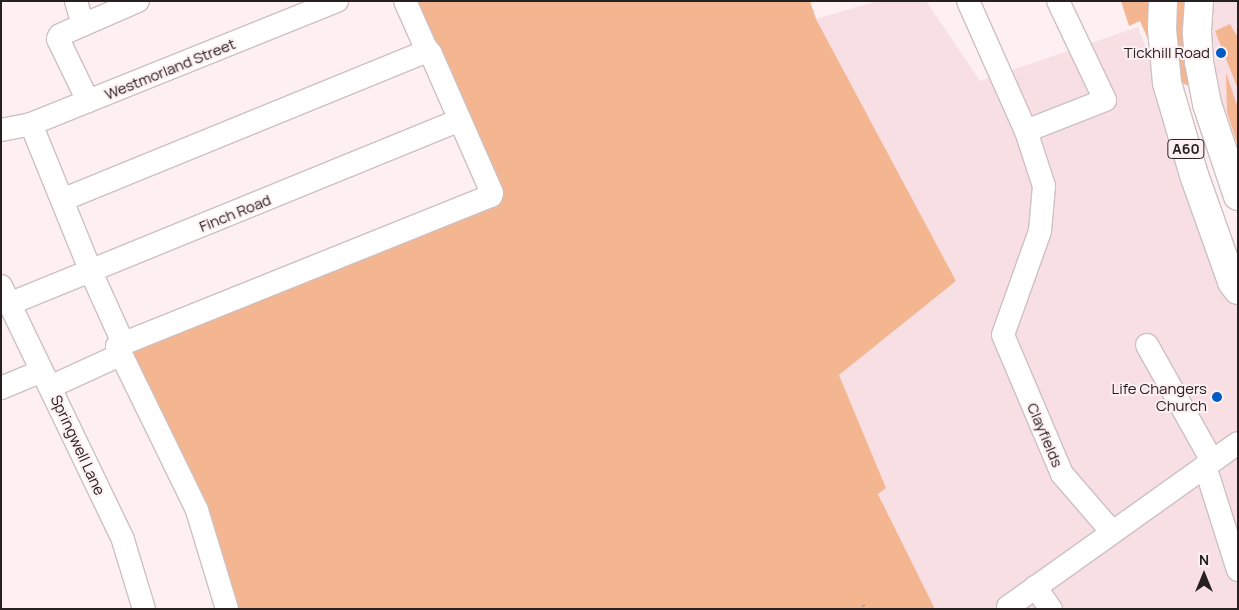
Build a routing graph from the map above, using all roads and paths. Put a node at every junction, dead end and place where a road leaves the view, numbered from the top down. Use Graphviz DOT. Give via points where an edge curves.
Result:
graph roads {
  1 [pos="76,1"];
  2 [pos="138,1"];
  3 [pos="337,1"];
  4 [pos="405,1"];
  5 [pos="968,1"];
  6 [pos="1058,1"];
  7 [pos="1163,1"];
  8 [pos="1199,1"];
  9 [pos="83,25"];
  10 [pos="428,51"];
  11 [pos="88,102"];
  12 [pos="460,120"];
  13 [pos="31,124"];
  14 [pos="1,130"];
  15 [pos="1026,131"];
  16 [pos="1238,196"];
  17 [pos="62,200"];
  18 [pos="91,272"];
  19 [pos="1238,290"];
  20 [pos="5,295"];
  21 [pos="1147,345"];
  22 [pos="122,349"];
  23 [pos="46,379"];
  24 [pos="1,388"];
  25 [pos="1238,443"];
  26 [pos="1209,463"];
  27 [pos="1112,532"];
  28 [pos="1238,570"];
  29 [pos="1035,587"];
  30 [pos="863,605"];
  31 [pos="1008,606"];
  32 [pos="144,609"];
  33 [pos="227,609"];
  34 [pos="866,609"];
  35 [pos="1051,609"];
  1 -- 9 [label="street"];
  2 -- 9 [label="street"];
  3 -- 11 [label="street, Westmorland Street"];
  4 -- 10 [label="street"];
  5 -- 15 [label="street, Clayfields"];
  6 -- 15 [label="street" via="1105,100"];
  7 -- 19 [label="main road, A60" via="1167,83 1194,175 1232,282"];
  8 -- 16 [label="main road, A60" via="1199,62 1207,104"];
  9 -- 11 [label="street" via="60,35 58,39"];
  10 -- 12 [label="street"];
  10 -- 17 [label="street"];
  11 -- 13 [label="street, Westmorland Street"];
  12 -- 18 [label="street, Finch Road"];
  12 -- 22 [label="street" via="492,193 490,196"];
  13 -- 14 [label="street, Westmorland Street"];
  13 -- 17 [label="street"];
  15 -- 27 [label="street, Clayfields" via="1044,186 1040,231 1003,335 1062,474"];
  17 -- 18 [label="street"];
  18 -- 20 [label="street, Finch Road"];
  18 -- 22 [label="street"];
  20 -- 23 [label="street, Springwell Lane"];
  21 -- 26 [label="street"];
  22 -- 23 [label="street"];
  22 -- 33 [label="street" via="197,510"];
  23 -- 24 [label="street"];
  23 -- 32 [label="street, Springwell Lane" via="123,540"];
  25 -- 26 [label="street"];
  26 -- 27 [label="street"];
  26 -- 28 [label="street"];
  27 -- 29 [label="street"];
  29 -- 31 [label="street"];
  29 -- 35 [label="street"];
  30 -- 34 [label="path"];
}
